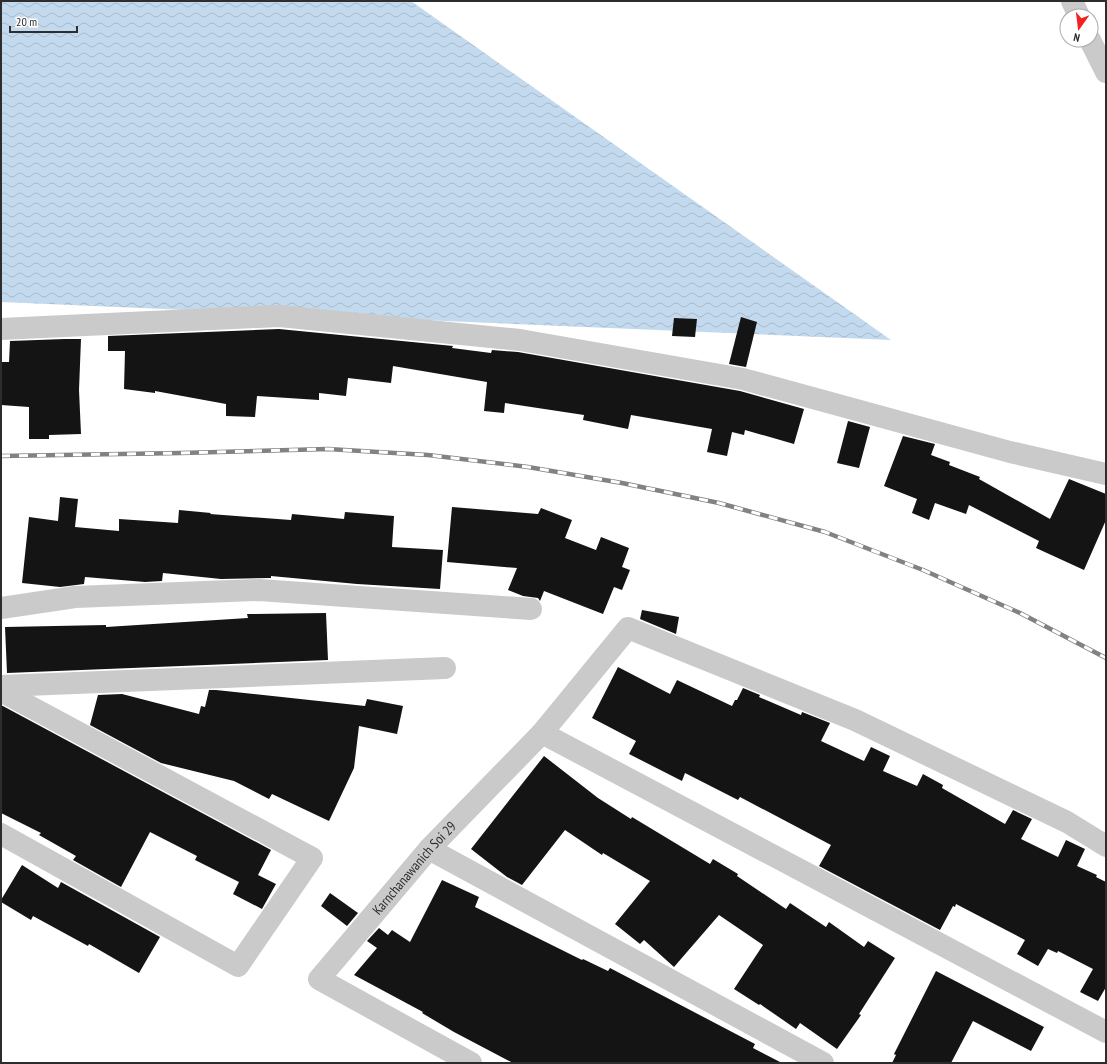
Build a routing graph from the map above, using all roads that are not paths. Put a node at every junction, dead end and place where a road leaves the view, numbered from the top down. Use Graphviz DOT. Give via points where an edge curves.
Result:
graph roads {
  1 [pos="1094,48"];
  2 [pos="1106,72"];
  3 [pos="1,329"];
  4 [pos="1106,474"];
  5 [pos="1,608"];
  6 [pos="531,608"];
  7 [pos="445,668"];
  8 [pos="1,686"];
  9 [pos="1,691"];
  10 [pos="542,733"];
  11 [pos="1,834"];
  12 [pos="1106,846"];
  13 [pos="429,849"];
  14 [pos="1106,1032"];
  15 [pos="471,1063"];
  16 [pos="823,1063"];
  1 -- 2 [label="street"];
  3 -- 4 [label="street" via="279,316 520,340 743,379 1010,452"];
  5 -- 6 [label="street" via="75,597 259,590"];
  7 -- 8 [label="street"];
  9 -- 11 [label="street" via="312,858 238,966"];
  10 -- 12 [label="street, Karnchanawanich Soi 29" via="628,628 854,720 1067,822"];
  10 -- 13 [label="street, Karnchanawanich Soi 29"];
  10 -- 14 [label="street"];
  13 -- 15 [label="street, Karnchanawanich Soi 29" via="319,979"];
  13 -- 16 [label="street"];
}
